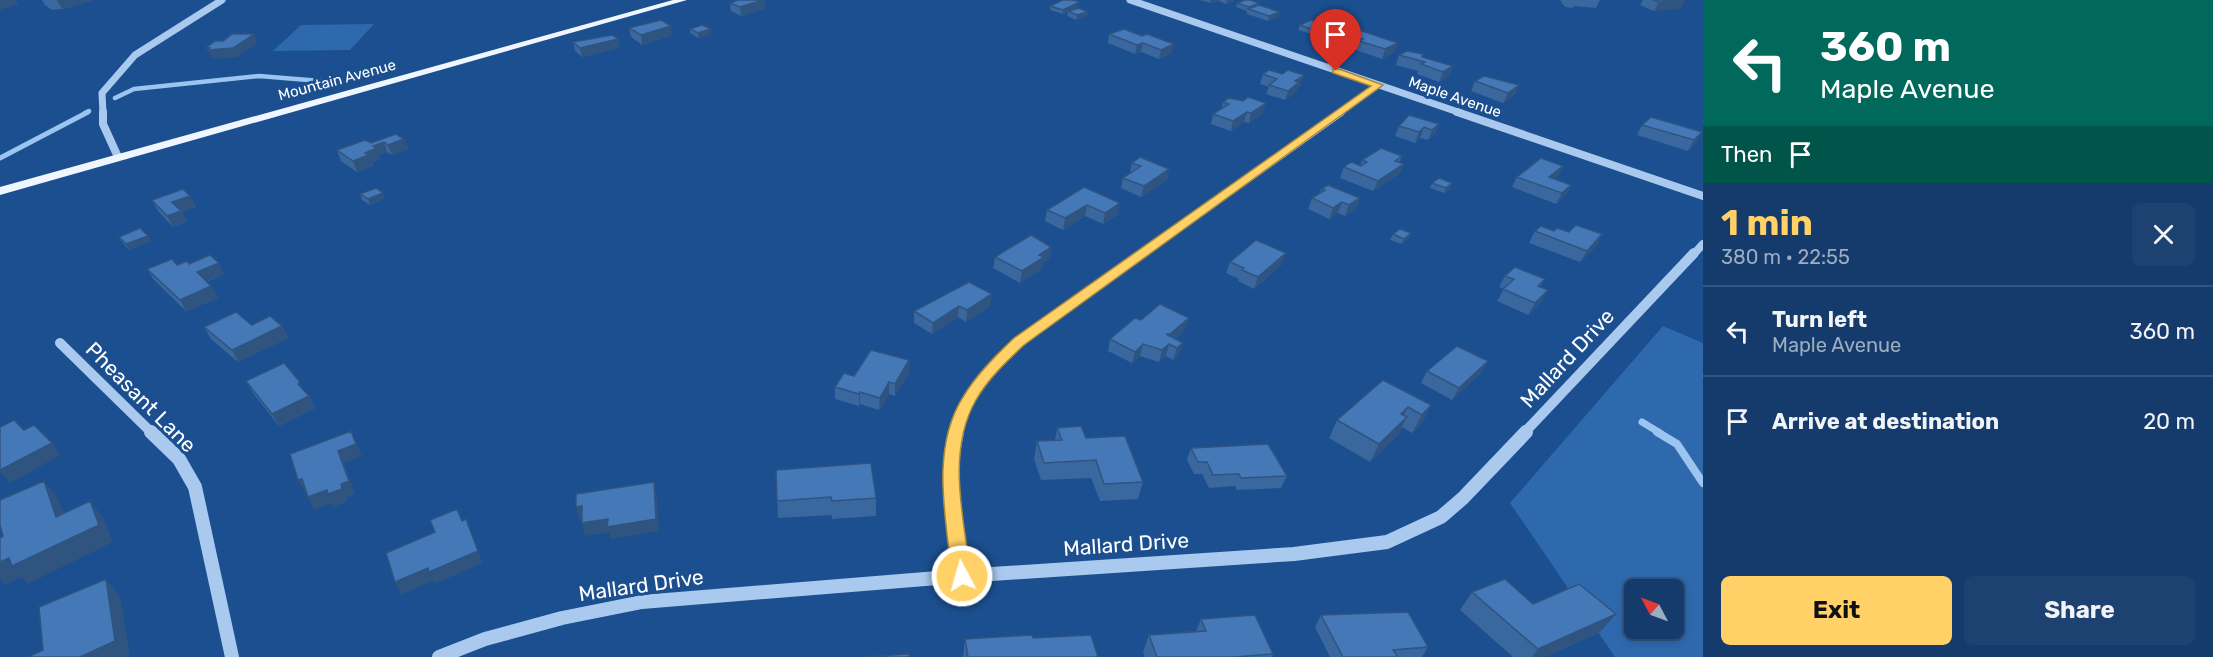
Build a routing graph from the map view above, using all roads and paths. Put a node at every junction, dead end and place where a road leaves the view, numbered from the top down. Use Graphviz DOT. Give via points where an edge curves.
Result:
graph roads {
  1 [pos="222,0"];
  2 [pos="683,0"];
  3 [pos="1131,0"];
  4 [pos="1378,85"];
  5 [pos="118,156"];
  6 [pos="0,191"];
  7 [pos="1703,196"];
  8 [pos="1703,244"];
  9 [pos="60,343"];
  10 [pos="962,576"];
  11 [pos="232,657"];
  12 [pos="439,657"];
  1 -- 5 [label="street" via="135,55 102,93 103,124"];
  2 -- 5 [label="main road, Mountain Avenue"];
  3 -- 4 [label="street, Maple Avenue"];
  4 -- 7 [label="street, Maple Avenue"];
  4 -- 10 [label="street" via="999,360 969,399 956,434 951,480"];
  5 -- 6 [label="main road, Mountain Avenue"];
  8 -- 10 [label="street, Mallard Drive" via="1463,498 1441,517 1387,542 1294,554"];
  9 -- 11 [label="street, Pheasant Lane" via="179,459 195,487"];
  10 -- 12 [label="street, Mallard Drive" via="642,602 562,618 485,639"];
}
